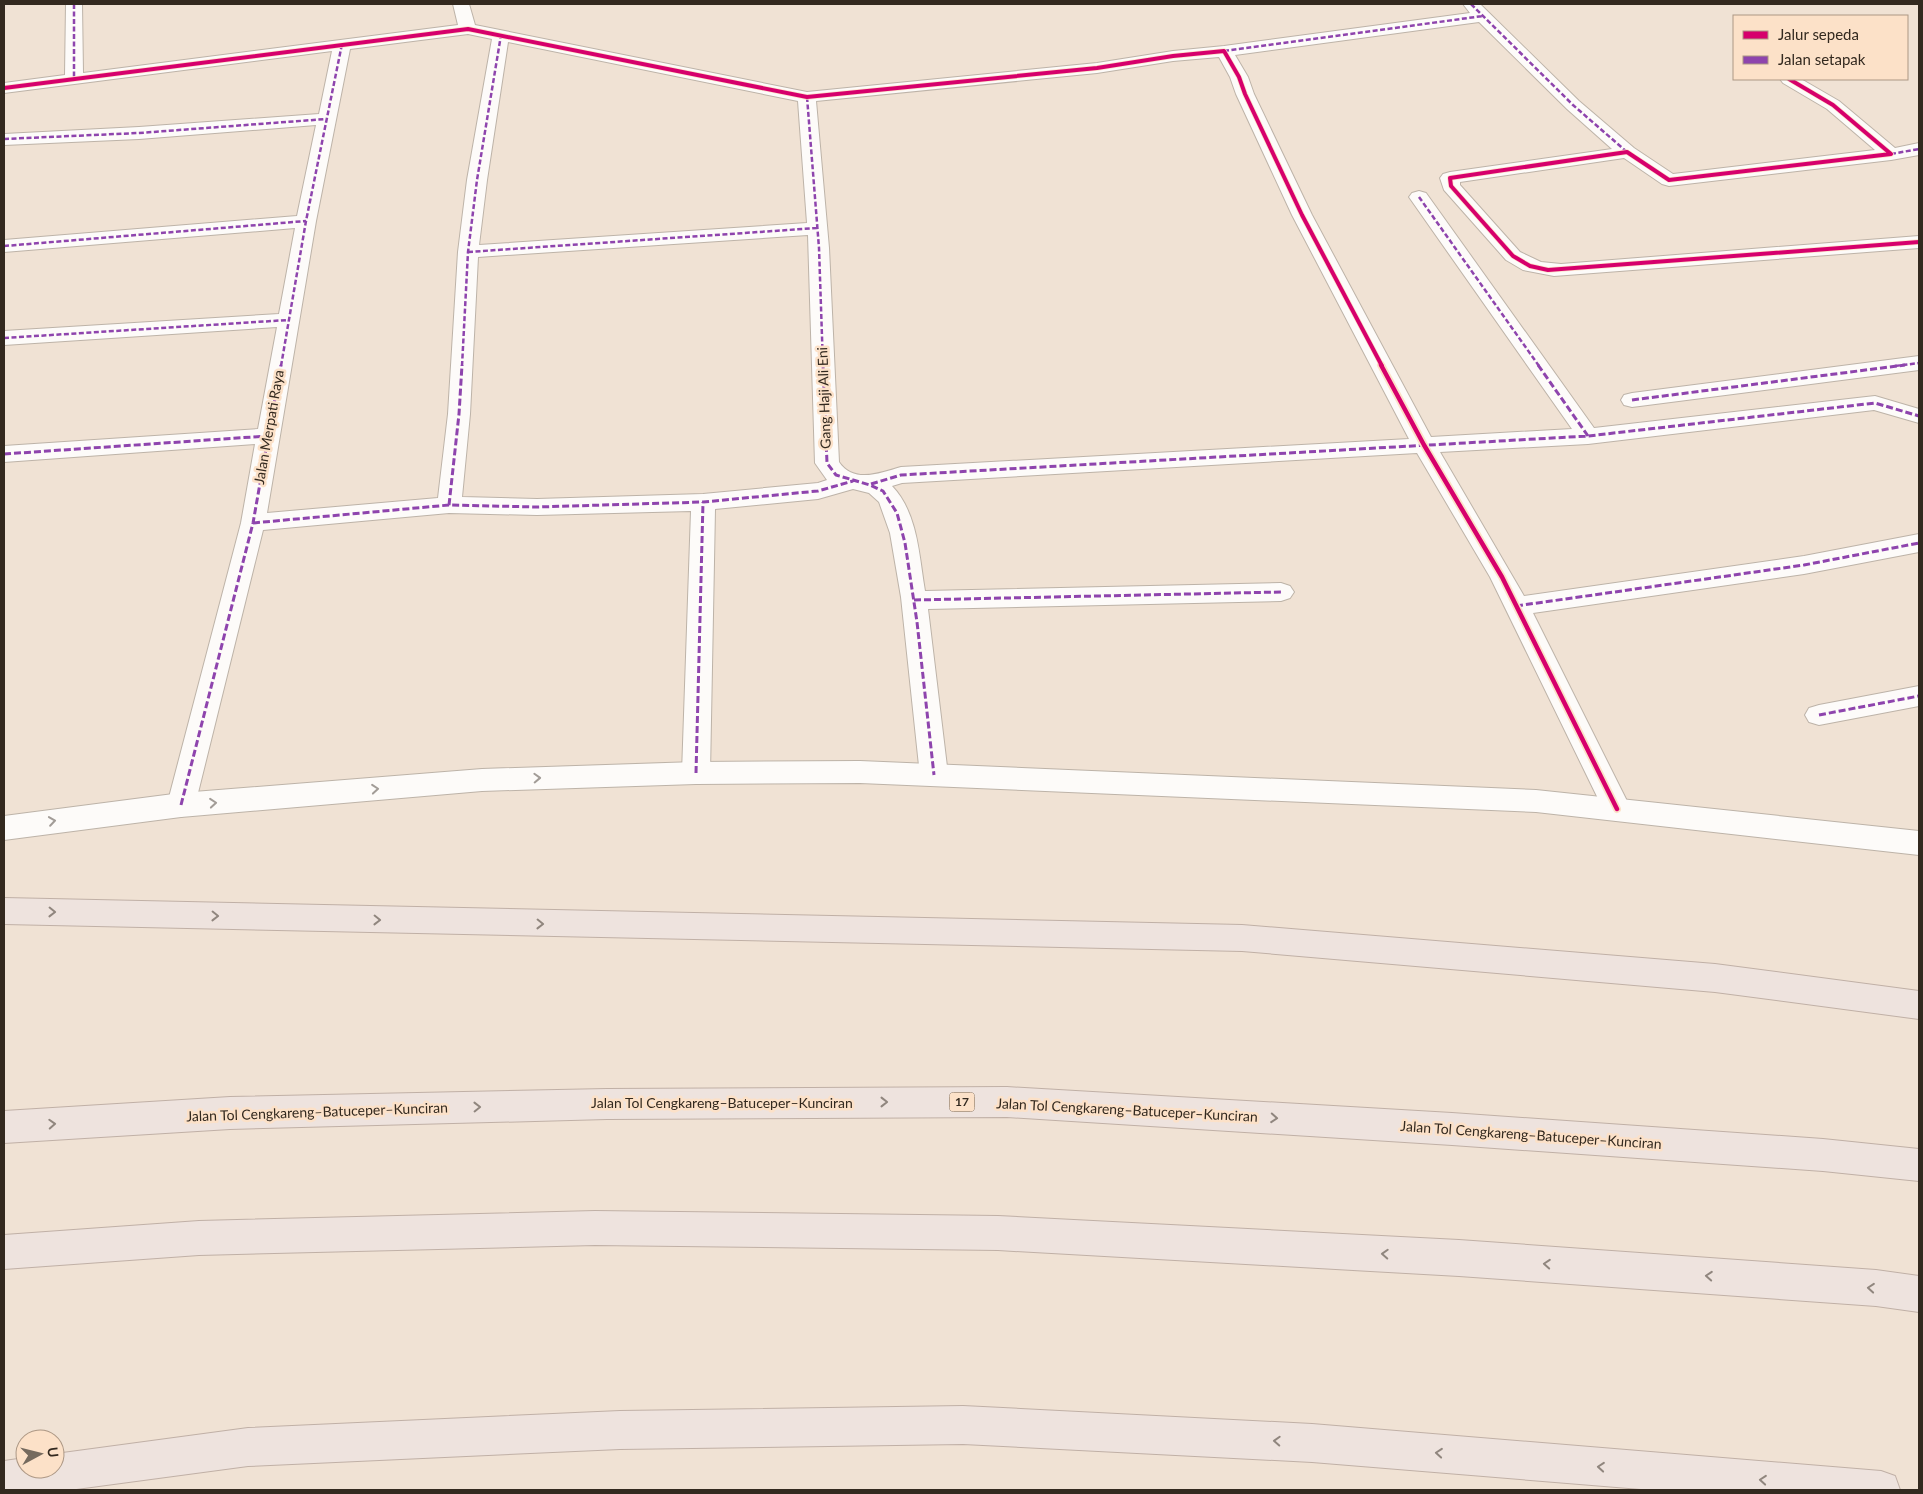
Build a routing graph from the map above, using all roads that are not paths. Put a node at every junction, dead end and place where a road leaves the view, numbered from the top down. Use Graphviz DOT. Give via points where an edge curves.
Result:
graph roads {
  1 [pos="74,4"];
  2 [pos="461,4"];
  3 [pos="1477,10"];
  4 [pos="468,29"];
  5 [pos="500,35"];
  6 [pos="342,44"];
  7 [pos="1224,51"];
  8 [pos="74,79"];
  9 [pos="1791,80"];
  10 [pos="4,88"];
  11 [pos="807,97"];
  12 [pos="326,119"];
  13 [pos="4,139"];
  14 [pos="1919,149"];
  15 [pos="1627,152"];
  16 [pos="1891,154"];
  17 [pos="1419,197"];
  18 [pos="306,221"];
  19 [pos="817,228"];
  20 [pos="1919,242"];
  21 [pos="4,246"];
  22 [pos="468,252"];
  23 [pos="288,320"];
  24 [pos="4,338"];
  25 [pos="1919,363"];
  26 [pos="1632,400"];
  27 [pos="1919,416"];
  28 [pos="267,436"];
  29 [pos="1588,436"];
  30 [pos="1424,445"];
  31 [pos="4,454"];
  32 [pos="862,483"];
  33 [pos="703,502"];
  34 [pos="450,505"];
  35 [pos="253,523"];
  36 [pos="1919,543"];
  37 [pos="1280,592"];
  38 [pos="914,600"];
  39 [pos="1516,606"];
  40 [pos="1919,696"];
  41 [pos="1819,715"];
  42 [pos="696,774"];
  43 [pos="934,775"];
  44 [pos="181,805"];
  45 [pos="1617,809"];
  46 [pos="4,828"];
  47 [pos="1919,843"];
  48 [pos="4,911"];
  49 [pos="1919,1005"];
  50 [pos="4,1127"];
  51 [pos="1919,1165"];
  52 [pos="4,1252"];
  53 [pos="1919,1294"];
  54 [pos="4,1480"];
  55 [pos="1881,1490"];
  1 -- 8 [label="street"];
  2 -- 4 [label="street"];
  3 -- 7 [label="street"];
  3 -- 15 [label="street" via="1572,105"];
  4 -- 5 [label="street"];
  4 -- 6 [label="street"];
  5 -- 11 [label="street"];
  5 -- 22 [label="street"];
  6 -- 8 [label="street"];
  6 -- 12 [label="street, Jalan Merpati Raya"];
  7 -- 11 [label="street" via="1097,68"];
  7 -- 30 [label="street" via="1302,214"];
  8 -- 10 [label="street"];
  9 -- 16 [label="street" via="1833,106"];
  11 -- 19 [label="street, Gang Haji Ali Eni"];
  12 -- 13 [label="street"];
  12 -- 18 [label="street, Jalan Merpati Raya"];
  14 -- 16 [label="street"];
  15 -- 16 [label="street" via="1669,180"];
  15 -- 20 [label="street" via="1450,178 1451,186 1513,256 1540,270"];
  17 -- 29 [label="street"];
  18 -- 21 [label="street"];
  18 -- 23 [label="street, Jalan Merpati Raya"];
  19 -- 22 [label="street"];
  19 -- 32 [label="street, Gang Haji Ali Eni" via="827,463 836,474"];
  22 -- 34 [label="street" via="459,414"];
  23 -- 24 [label="street"];
  23 -- 28 [label="street, Jalan Merpati Raya"];
  25 -- 26 [label="street"];
  27 -- 29 [label="street" via="1874,403"];
  28 -- 31 [label="street"];
  28 -- 35 [label="street, Jalan Merpati Raya"];
  29 -- 30 [label="street"];
  30 -- 32 [label="street" via="901,474"];
  30 -- 39 [label="street"];
  32 -- 33 [label="street"];
  32 -- 38 [label="street, Gang Haji Ali Eni" via="887,494 895,509"];
  33 -- 34 [label="street" via="537,507"];
  33 -- 42 [label="street"];
  34 -- 35 [label="street"];
  35 -- 44 [label="street, Jalan Merpati Raya"];
  36 -- 39 [label="street" via="1804,565"];
  37 -- 38 [label="street"];
  38 -- 43 [label="street, Gang Haji Ali Eni"];
  39 -- 45 [label="street"];
  40 -- 41 [label="street"];
  42 -- 43 [label="street" via="860,772"];
  44 -- 42 [label="street, one-way" via="482,780"];
  43 -- 45 [label="street" via="1536,801"];
  46 -- 44 [label="street, one-way"];
  45 -- 47 [label="street"];
  48 -- 49 [label="highway, one-way" via="1242,938 1714,978"];
  50 -- 51 [label="highway, Jalan Tol Cengkareng–Batuceper–Kunciran / 17, one-way" via="230,1113 607,1104 1007,1102 1520,1134 1823,1155"];
  53 -- 52 [label="highway, one-way" via="1876,1288 1458,1258 998,1232 595,1228 199,1238"];
  55 -- 54 [label="highway, one-way" via="1312,1442 963,1425 620,1430 248,1447"];
}
